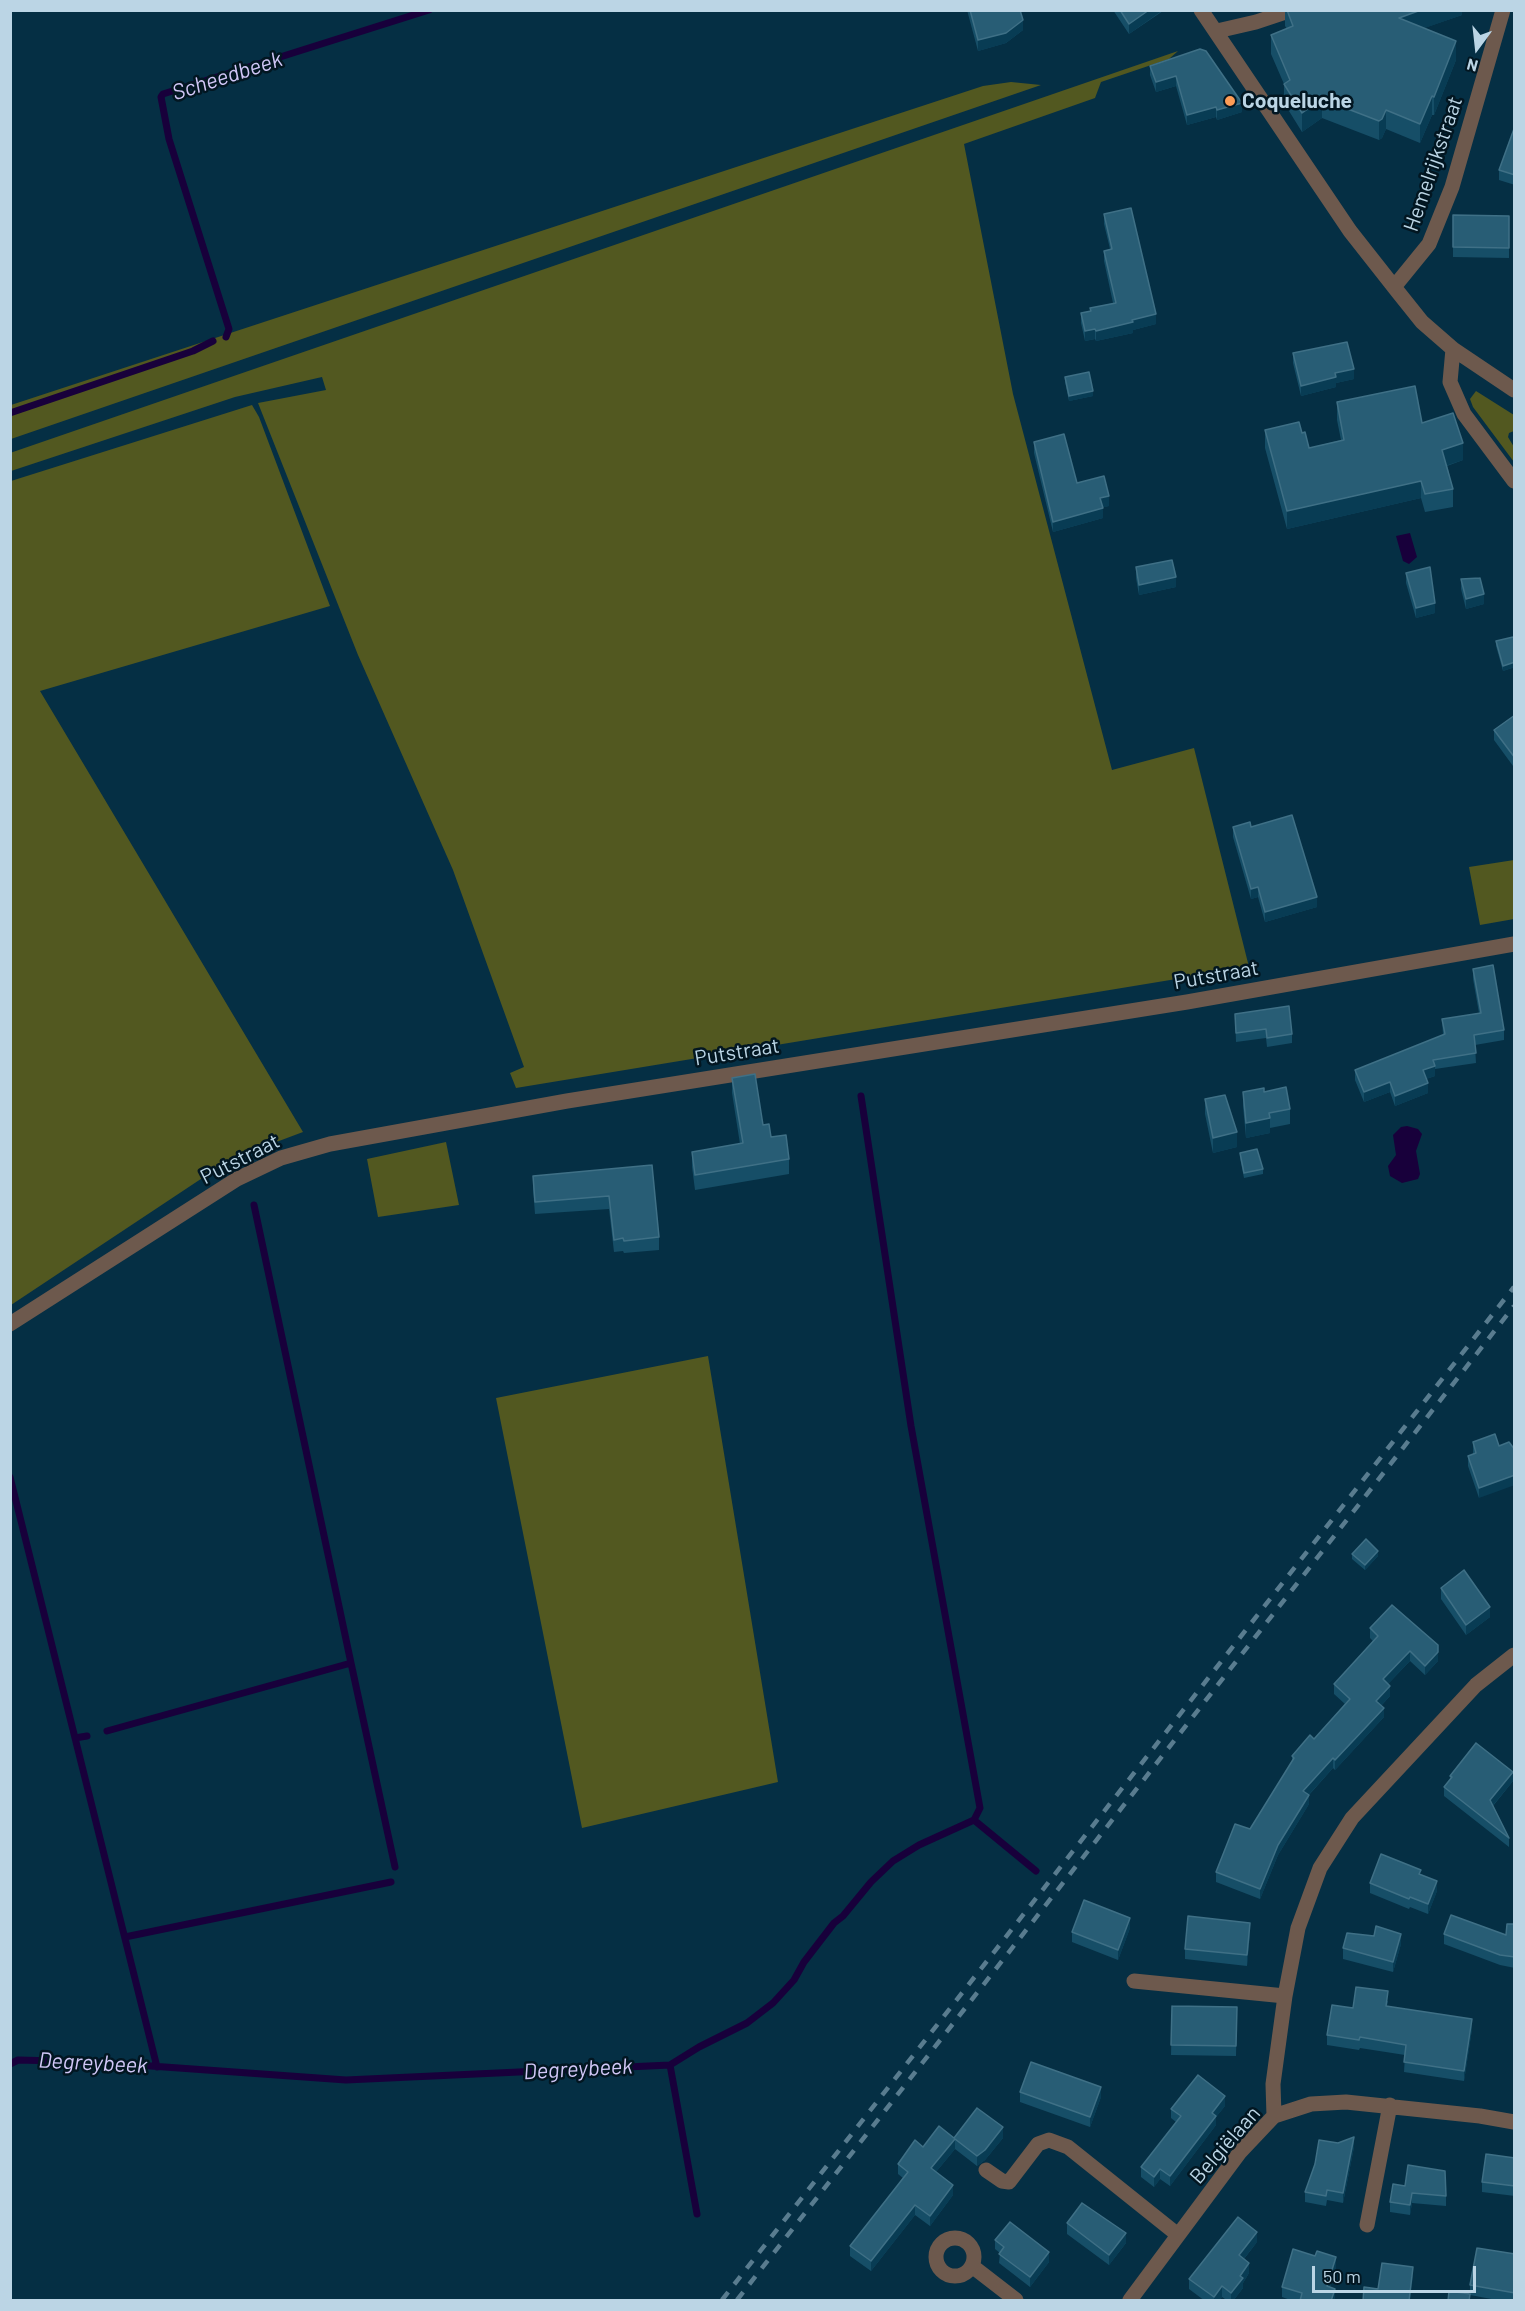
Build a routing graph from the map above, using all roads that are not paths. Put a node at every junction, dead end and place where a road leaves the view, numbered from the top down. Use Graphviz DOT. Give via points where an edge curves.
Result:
graph roads {
  1 [pos="1201,10"];
  2 [pos="1292,10"];
  3 [pos="1503,10"];
  4 [pos="1217,31"];
  5 [pos="1394,287"];
  6 [pos="1453,349"];
  7 [pos="1515,390"];
  8 [pos="1515,482"];
  9 [pos="1515,944"];
  10 [pos="10,1324"];
  11 [pos="1515,1655"];
  12 [pos="1134,1981"];
  13 [pos="1285,1996"];
  14 [pos="1390,2105"];
  15 [pos="1274,2116"];
  16 [pos="1515,2122"];
  17 [pos="986,2170"];
  18 [pos="1367,2225"];
  19 [pos="1178,2235"];
  20 [pos="972,2266"];
  21 [pos="1016,2301"];
  22 [pos="1130,2301"];
  1 -- 4 [label="street"];
  2 -- 4 [label="street"];
  3 -- 5 [label="street, Hemelrijkstraat" via="1452,187 1429,244"];
  4 -- 5 [label="street" via="1350,231"];
  5 -- 6 [label="street" via="1422,322"];
  6 -- 7 [label="street"];
  6 -- 8 [label="street" via="1450,382 1464,414"];
  9 -- 10 [label="street, Putstraat" via="330,1144 281,1158 237,1179"];
  11 -- 13 [label="street" via="1476,1685 1352,1818 1320,1868 1298,1928"];
  12 -- 13 [label="street"];
  13 -- 15 [label="street" via="1273,2084"];
  14 -- 15 [label="street, Belgiëlaan" via="1311,2104"];
  14 -- 16 [label="street, Belgiëlaan"];
  14 -- 18 [label="street"];
  15 -- 19 [label="street, Belgiëlaan" via="1240,2152"];
  17 -- 19 [label="street" via="1009,2182 1038,2144 1049,2140 1068,2147"];
  19 -- 22 [label="street, Belgiëlaan"];
  20 -- 21 [label="street"];
}
